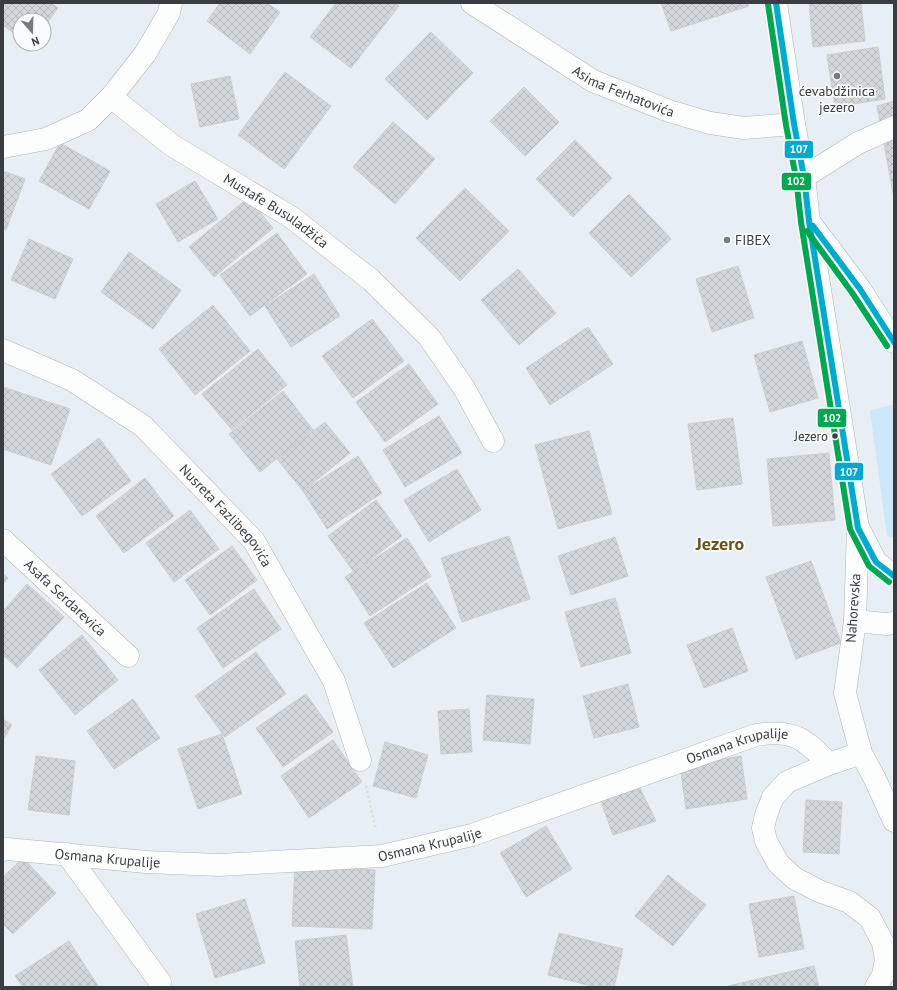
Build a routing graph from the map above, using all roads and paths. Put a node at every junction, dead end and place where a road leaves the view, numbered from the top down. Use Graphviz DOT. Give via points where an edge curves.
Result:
graph roads {
  1 [pos="170,3"];
  2 [pos="472,3"];
  3 [pos="776,3"];
  4 [pos="112,97"];
  5 [pos="794,124"];
  6 [pos="894,127"];
  7 [pos="3,147"];
  8 [pos="804,177"];
  9 [pos="809,221"];
  10 [pos="894,342"];
  11 [pos="3,350"];
  12 [pos="493,442"];
  13 [pos="858,528"];
  14 [pos="3,540"];
  15 [pos="894,576"];
  16 [pos="855,621"];
  17 [pos="894,623"];
  18 [pos="128,656"];
  19 [pos="861,753"];
  20 [pos="360,760"];
  21 [pos="829,764"];
  22 [pos="894,821"];
  23 [pos="3,850"];
  24 [pos="68,854"];
  25 [pos="382,856"];
  26 [pos="160,982"];
  27 [pos="876,987"];
  1 -- 4 [label="street" via="169,13 145,54"];
  2 -- 5 [label="street, Asima Ferhatovića" via="593,81 669,110 710,124 744,128"];
  3 -- 5 [label="street, Nahorevska"];
  4 -- 7 [label="street" via="88,120 46,139"];
  4 -- 12 [label="street, Mustafe Busuladžića" via="173,146 291,217 372,280 429,337 464,388"];
  5 -- 8 [label="street, Nahorevska"];
  6 -- 8 [label="street" via="858,143"];
  8 -- 9 [label="street, Nahorevska"];
  9 -- 10 [label="street" via="860,289"];
  9 -- 13 [label="street, Nahorevska"];
  11 -- 20 [label="street, Nusreta Fazlibegovića" via="72,380 142,426 254,541 334,681"];
  13 -- 15 [label="street" via="876,562"];
  13 -- 16 [label="street, Nahorevska"];
  14 -- 18 [label="street, Asafa Serdarevića"];
  16 -- 17 [label="street"];
  16 -- 19 [label="street, Nahorevska" via="845,693"];
  19 -- 21 [label="street"];
  19 -- 22 [label="street, Nahorevska"];
  20 -- 25 [label="path"];
  21 -- 25 [label="street, Osmana Krupalije" via="814,748 793,734 774,732 756,735 472,835"];
  21 -- 27 [label="street" via="787,782 773,797 763,828 766,841 778,863 794,878 849,902 870,918 883,943 886,959 883,975"];
  23 -- 24 [label="street, Osmana Krupalije" via="7,848"];
  24 -- 25 [label="street, Osmana Krupalije" via="146,862 219,865"];
  24 -- 26 [label="street"];
}
